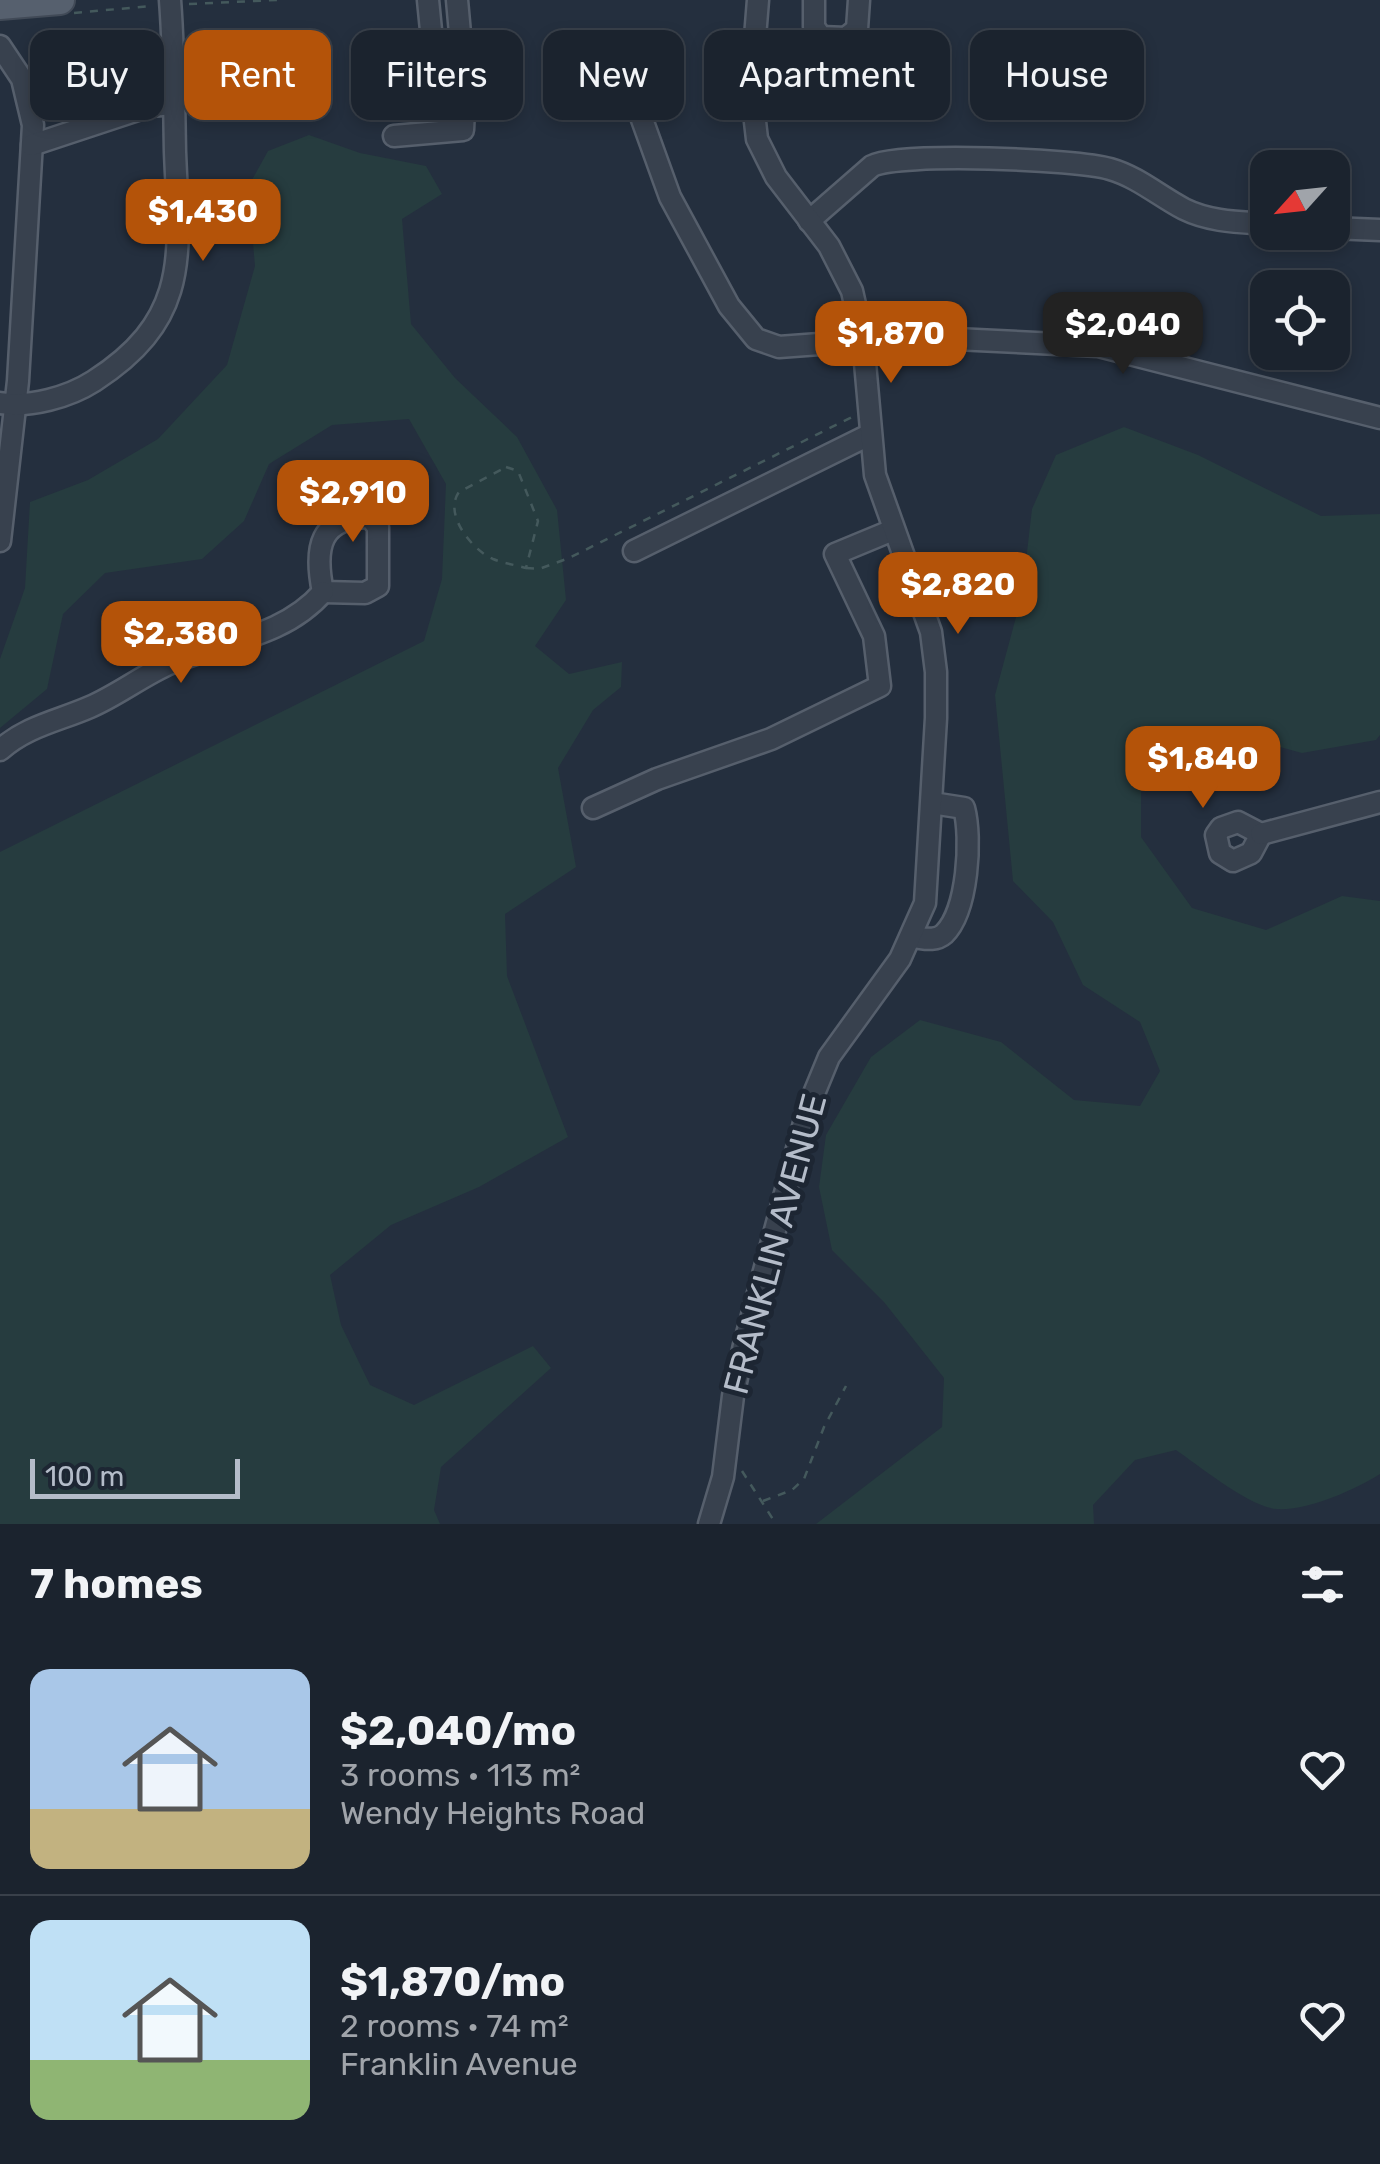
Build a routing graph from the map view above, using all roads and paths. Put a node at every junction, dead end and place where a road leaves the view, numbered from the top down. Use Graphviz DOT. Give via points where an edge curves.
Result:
graph roads {
  1 [pos="277,0"];
  2 [pos="428,0"];
  3 [pos="457,0"];
  4 [pos="758,0"];
  5 [pos="814,0"];
  6 [pos="858,0"];
  7 [pos="170,2"];
  8 [pos="0,5"];
  9 [pos="60,8"];
  10 [pos="431,30"];
  11 [pos="460,30"];
  12 [pos="0,46"];
  13 [pos="174,104"];
  14 [pos="463,120"];
  15 [pos="642,120"];
  16 [pos="394,136"];
  17 [pos="32,145"];
  18 [pos="809,221"];
  19 [pos="1250,222"];
  20 [pos="1350,229"];
  21 [pos="1380,230"];
  22 [pos="863,340"];
  23 [pos="8,404"];
  24 [pos="868,412"];
  25 [pos="1380,418"];
  26 [pos="869,435"];
  27 [pos="5,452"];
  28 [pos="894,530"];
  29 [pos="0,541"];
  30 [pos="634,551"];
  31 [pos="526,568"];
  32 [pos="322,592"];
  33 [pos="0,750"];
  34 [pos="932,802"];
  35 [pos="1380,802"];
  36 [pos="594,808"];
  37 [pos="1260,834"];
  38 [pos="912,937"];
  39 [pos="846,1386"];
  40 [pos="727,1458"];
  41 [pos="763,1502"];
  42 [pos="709,1524"];
  43 [pos="776,1524"];
  1 -- 7 [label="path"];
  2 -- 10 [label="street"];
  3 -- 11 [label="street"];
  4 -- 18 [label="street, FRANKLIN AVENUE" via="753,120 765,159"];
  5 -- 6 [label="street" via="814,27 821,37 846,38 856,29"];
  7 -- 9 [label="path"];
  7 -- 13 [label="street"];
  8 -- 9 [label="main road"];
  12 -- 17 [label="street" via="30,101"];
  13 -- 17 [label="street"];
  13 -- 23 [label="street" via="179,259 154,323 135,348 88,385"];
  14 -- 16 [label="street" via="462,130"];
  15 -- 22 [label="street" via="670,196 740,323 756,339 779,347"];
  17 -- 23 [label="street"];
  18 -- 19 [label="street" via="872,166 918,156 1107,168 1203,216"];
  18 -- 22 [label="street, FRANKLIN AVENUE" via="846,274"];
  20 -- 21 [label="street"];
  22 -- 24 [label="street, FRANKLIN AVENUE"];
  22 -- 25 [label="street" via="1098,346"];
  23 -- 27 [label="street"];
  24 -- 26 [label="street, FRANKLIN AVENUE"];
  24 -- 31 [label="path" via="570,558"];
  26 -- 28 [label="street, FRANKLIN AVENUE"];
  26 -- 30 [label="street"];
  27 -- 29 [label="street"];
  28 -- 34 [label="street, FRANKLIN AVENUE" via="934,645"];
  28 -- 36 [label="street" via="834,554 874,636 880,686 771,740"];
  31 -- 31 [label="path" via="479,550 454,508 459,492 506,467 518,471 538,521"];
  32 -- 33 [label="street" via="278,627 174,662 92,706 22,732"];
  34 -- 38 [label="street, FRANKLIN AVENUE" via="928,884"];
  34 -- 38 [label="street" via="964,808 965,887 946,933 935,940"];
  35 -- 37 [label="street"];
  38 -- 40 [label="street, FRANKLIN AVENUE" via="840,1038 808,1108 744,1345"];
  39 -- 41 [label="path" via="804,1479"];
  40 -- 41 [label="path"];
  40 -- 42 [label="street, FRANKLIN AVENUE"];
  41 -- 43 [label="path"];
}
